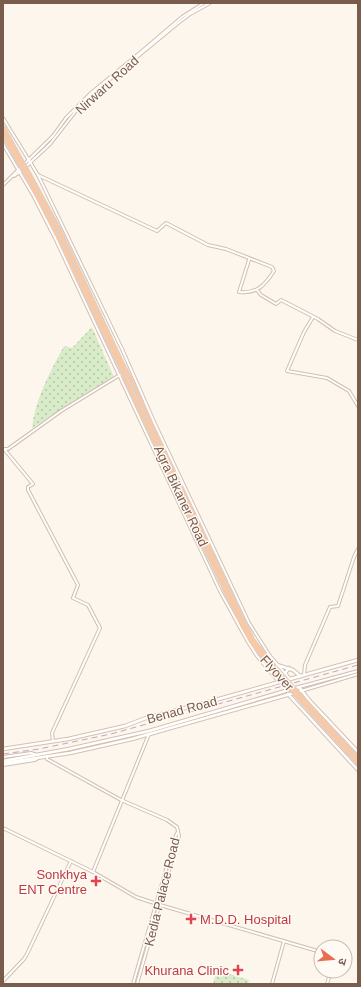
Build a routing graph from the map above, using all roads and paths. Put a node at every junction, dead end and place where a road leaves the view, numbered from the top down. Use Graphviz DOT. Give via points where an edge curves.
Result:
graph roads {
  1 [pos="204,3"];
  2 [pos="210,3"];
  3 [pos="3,118"];
  4 [pos="3,127"];
  5 [pos="3,134"];
  6 [pos="3,144"];
  7 [pos="20,160"];
  8 [pos="29,160"];
  9 [pos="19,171"];
  10 [pos="38,175"];
  11 [pos="3,185"];
  12 [pos="249,258"];
  13 [pos="257,290"];
  14 [pos="313,317"];
  15 [pos="358,340"];
  16 [pos="130,367"];
  17 [pos="119,376"];
  18 [pos="358,406"];
  19 [pos="3,449"];
  20 [pos="358,549"];
  21 [pos="358,660"];
  22 [pos="277,665"];
  23 [pos="289,668"];
  24 [pos="358,671"];
  25 [pos="284,673"];
  26 [pos="358,674"];
  27 [pos="302,676"];
  28 [pos="290,679"];
  29 [pos="279,682"];
  30 [pos="299,687"];
  31 [pos="302,691"];
  32 [pos="285,692"];
  33 [pos="288,695"];
  34 [pos="325,724"];
  35 [pos="171,726"];
  36 [pos="149,733"];
  37 [pos="53,742"];
  38 [pos="3,749"];
  39 [pos="358,752"];
  40 [pos="47,756"];
  41 [pos="3,757"];
  42 [pos="36,757"];
  43 [pos="358,758"];
  44 [pos="3,763"];
  45 [pos="358,763"];
  46 [pos="358,770"];
  47 [pos="121,800"];
  48 [pos="3,828"];
  49 [pos="178,832"];
  50 [pos="71,861"];
  51 [pos="93,872"];
  52 [pos="156,904"];
  53 [pos="160,905"];
  54 [pos="284,941"];
  55 [pos="313,950"];
  56 [pos="3,982"];
  57 [pos="133,984"];
  58 [pos="137,984"];
  59 [pos="272,984"];
  1 -- 8 [label="street, Nirwaru Road" via="182,17 91,93"];
  2 -- 8 [label="street, Nirwaru Road" via="177,24 92,94 50,144"];
  3 -- 8 [label="street"];
  4 -- 7 [label="highway"];
  5 -- 7 [label="highway"];
  6 -- 9 [label="street"];
  7 -- 34 [label="highway, Flyover, bridge" via="60,231 238,615 266,657"];
  8 -- 9 [label="street"];
  8 -- 10 [label="street"];
  9 -- 11 [label="street"];
  9 -- 17 [label="street" via="55,238"];
  10 -- 12 [label="street" via="157,231 166,223 208,244"];
  10 -- 16 [label="street"];
  12 -- 13 [label="street" via="239,292"];
  12 -- 13 [label="street" via="274,268 267,281"];
  13 -- 14 [label="street" via="276,304 281,300"];
  14 -- 15 [label="street" via="335,331"];
  14 -- 18 [label="street" via="286,371 327,378 349,391"];
  16 -- 17 [label="street"];
  16 -- 22 [label="street" via="249,623"];
  17 -- 19 [label="street" via="61,411 8,449"];
  17 -- 29 [label="street" via="220,591 248,642"];
  19 -- 37 [label="street" via="33,484 28,490 78,585 73,598 88,605 100,628 52,733"];
  20 -- 27 [label="street" via="338,606 330,607"];
  21 -- 27 [label="main road, Benad Road"];
  22 -- 23 [label="main road"];
  22 -- 25 [label="street"];
  23 -- 25 [label="main road"];
  23 -- 27 [label="main road"];
  24 -- 30 [label="street"];
  25 -- 28 [label="street"];
  25 -- 29 [label="main road"];
  26 -- 31 [label="street"];
  27 -- 28 [label="main road, Benad Road"];
  28 -- 29 [label="main road, Benad Road"];
  29 -- 37 [label="main road, Benad Road" via="125,726"];
  30 -- 31 [label="main road"];
  30 -- 32 [label="main road"];
  31 -- 33 [label="main road"];
  31 -- 39 [label="main road"];
  32 -- 33 [label="main road"];
  32 -- 35 [label="main road"];
  33 -- 35 [label="main road"];
  33 -- 46 [label="main road"];
  34 -- 43 [label="highway"];
  34 -- 45 [label="highway"];
  35 -- 36 [label="main road"];
  36 -- 40 [label="main road" via="70,753"];
  36 -- 42 [label="main road"];
  36 -- 47 [label="street"];
  37 -- 38 [label="main road, Benad Road"];
  40 -- 42 [label="main road"];
  40 -- 47 [label="street" via="47,759"];
  41 -- 42 [label="street" via="31,753"];
  42 -- 44 [label="main road"];
  42 -- 44 [label="street" via="35,760"];
  47 -- 49 [label="street" via="173,824"];
  47 -- 51 [label="street"];
  48 -- 50 [label="street"];
  49 -- 52 [label="street, Kedia Palace Road"];
  49 -- 53 [label="street, Kedia Palace Road"];
  50 -- 51 [label="street"];
  50 -- 56 [label="street" via="24,960"];
  51 -- 52 [label="street" via="136,897"];
  52 -- 53 [label="street"];
  52 -- 57 [label="street, Kedia Palace Road"];
  53 -- 54 [label="street"];
  53 -- 58 [label="street, Kedia Palace Road"];
  54 -- 55 [label="street"];
  54 -- 59 [label="street"];
}
